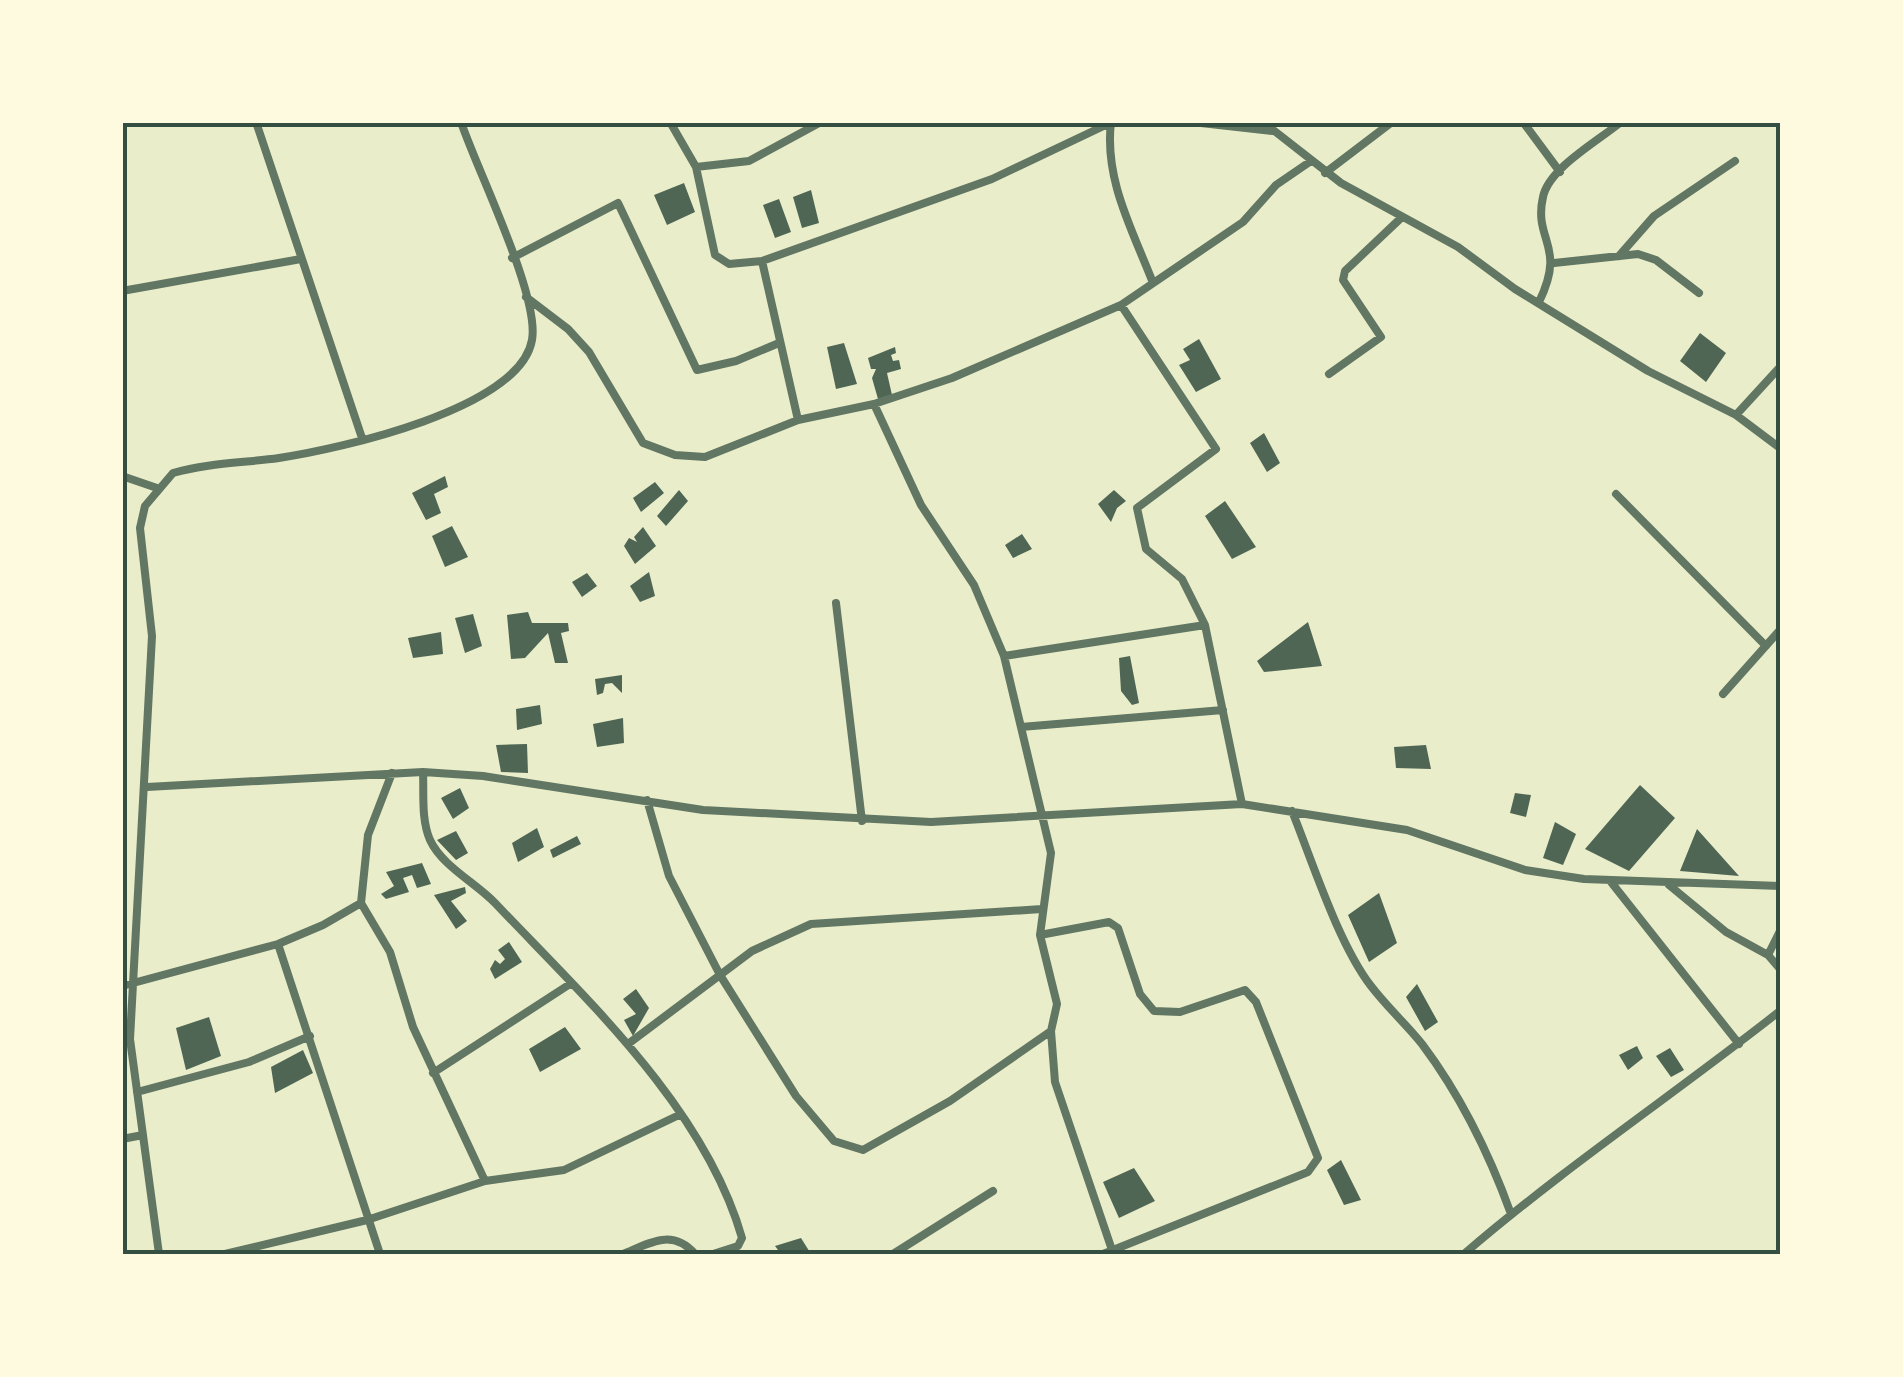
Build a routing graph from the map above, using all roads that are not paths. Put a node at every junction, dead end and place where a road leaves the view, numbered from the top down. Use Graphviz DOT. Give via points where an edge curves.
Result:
graph roads {
  1 [pos="256,122"];
  2 [pos="461,122"];
  3 [pos="670,122"];
  4 [pos="821,122"];
  5 [pos="1192,122"];
  6 [pos="1263,122"];
  7 [pos="1392,122"];
  8 [pos="1522,122"];
  9 [pos="1621,122"];
  10 [pos="1110,123"];
  11 [pos="1272,131"];
  12 [pos="1311,161"];
  13 [pos="1736,161"];
  14 [pos="696,168"];
  15 [pos="1325,172"];
  16 [pos="1560,172"];
  17 [pos="1401,218"];
  18 [pos="1619,256"];
  19 [pos="512,258"];
  20 [pos="301,260"];
  21 [pos="762,261"];
  22 [pos="1554,263"];
  23 [pos="1152,283"];
  24 [pos="122,291"];
  25 [pos="1699,293"];
  26 [pos="526,297"];
  27 [pos="1539,302"];
  28 [pos="1121,304"];
  29 [pos="779,343"];
  30 [pos="1780,367"];
  31 [pos="1328,374"];
  32 [pos="874,404"];
  33 [pos="1736,415"];
  34 [pos="798,420"];
  35 [pos="362,438"];
  36 [pos="1780,448"];
  37 [pos="122,476"];
  38 [pos="157,488"];
  39 [pos="1616,494"];
  40 [pos="836,604"];
  41 [pos="1206,625"];
  42 [pos="1780,630"];
  43 [pos="1766,646"];
  44 [pos="1004,656"];
  45 [pos="1723,694"];
  46 [pos="1223,710"];
  47 [pos="1021,727"];
  48 [pos="392,772"];
  49 [pos="423,772"];
  50 [pos="147,786"];
  51 [pos="647,800"];
  52 [pos="1242,804"];
  53 [pos="1292,811"];
  54 [pos="1044,818"];
  55 [pos="862,820"];
  56 [pos="1610,882"];
  57 [pos="1668,884"];
  58 [pos="1780,886"];
  59 [pos="360,902"];
  60 [pos="1042,909"];
  61 [pos="1780,932"];
  62 [pos="1040,935"];
  63 [pos="278,944"];
  64 [pos="1768,955"];
  65 [pos="1780,969"];
  66 [pos="720,975"];
  67 [pos="570,984"];
  68 [pos="127,986"];
  69 [pos="1780,1011"];
  70 [pos="1051,1031"];
  71 [pos="310,1036"];
  72 [pos="628,1044"];
  73 [pos="1739,1044"];
  74 [pos="433,1073"];
  75 [pos="137,1092"];
  76 [pos="678,1115"];
  77 [pos="143,1134"];
  78 [pos="122,1139"];
  79 [pos="485,1181"];
  80 [pos="993,1192"];
  81 [pos="1511,1214"];
  82 [pos="367,1220"];
  83 [pos="284,1242"];
  84 [pos="1112,1250"];
  85 [pos="159,1254"];
  86 [pos="226,1254"];
  87 [pos="287,1254"];
  88 [pos="380,1254"];
  89 [pos="623,1254"];
  90 [pos="695,1254"];
  91 [pos="713,1254"];
  92 [pos="892,1254"];
  93 [pos="1103,1254"];
  94 [pos="1464,1254"];
  1 -- 20 [label="street"];
  2 -- 19 [label="street"];
  3 -- 14 [label="street"];
  4 -- 14 [label="street" via="749,161"];
  5 -- 11 [label="street"];
  6 -- 11 [label="street"];
  7 -- 15 [label="street"];
  8 -- 16 [label="street"];
  9 -- 16 [label="street"];
  10 -- 21 [label="street" via="992,179"];
  10 -- 23 [label="street" via="1114,184"];
  11 -- 12 [label="street"];
  12 -- 15 [label="street"];
  12 -- 23 [label="street" via="1276,185 1243,222"];
  13 -- 18 [label="street" via="1654,216"];
  14 -- 21 [label="street" via="715,256 730,264"];
  15 -- 17 [label="street"];
  16 -- 22 [label="street" via="1543,194"];
  17 -- 27 [label="street"];
  17 -- 31 [label="street" via="1343,280 1381,337"];
  18 -- 22 [label="street"];
  18 -- 25 [label="street" via="1656,260"];
  19 -- 26 [label="street"];
  19 -- 29 [label="street" via="618,203 697,370"];
  20 -- 24 [label="street"];
  20 -- 35 [label="street"];
  21 -- 29 [label="street"];
  22 -- 27 [label="street"];
  23 -- 28 [label="street"];
  26 -- 34 [label="street" via="589,352 643,443 705,457"];
  26 -- 35 [label="street" via="532,339 508,380 460,408"];
  27 -- 33 [label="street" via="1648,371"];
  28 -- 32 [label="street" via="952,378"];
  28 -- 41 [label="street" via="1216,449 1137,508 1146,548 1182,579"];
  29 -- 34 [label="street"];
  30 -- 33 [label="street"];
  32 -- 34 [label="street"];
  32 -- 44 [label="street" via="921,505 974,585"];
  33 -- 36 [label="street"];
  35 -- 38 [label="street" via="281,458 192,468 173,473"];
  37 -- 38 [label="street"];
  38 -- 50 [label="street" via="140,528 152,636"];
  39 -- 43 [label="street"];
  40 -- 55 [label="street"];
  41 -- 44 [label="street"];
  41 -- 46 [label="street"];
  42 -- 43 [label="street"];
  43 -- 45 [label="street"];
  44 -- 47 [label="street"];
  46 -- 47 [label="street"];
  46 -- 52 [label="street"];
  47 -- 54 [label="street"];
  48 -- 49 [label="street"];
  48 -- 50 [label="street"];
  48 -- 59 [label="street" via="368,835"];
  49 -- 51 [label="street"];
  49 -- 67 [label="street" via="432,843"];
  50 -- 68 [label="street"];
  51 -- 55 [label="street"];
  51 -- 66 [label="street" via="668,876"];
  52 -- 53 [label="street"];
  52 -- 54 [label="street"];
  53 -- 56 [label="street" via="1406,830 1526,870"];
  53 -- 81 [label="street" via="1369,984 1462,1103"];
  54 -- 55 [label="street"];
  54 -- 60 [label="street" via="1051,853"];
  56 -- 57 [label="street"];
  56 -- 73 [label="street"];
  57 -- 58 [label="street"];
  57 -- 64 [label="street" via="1726,932"];
  59 -- 63 [label="street"];
  59 -- 74 [label="street" via="390,952"];
  60 -- 62 [label="street"];
  60 -- 66 [label="street" via="811,924 752,951"];
  61 -- 64 [label="street"];
  62 -- 70 [label="street" via="1058,1004"];
  62 -- 84 [label="street" via="1109,922 1118,928 1131,974 1154,1011 1180,1012 1244,990 1256,1002 1318,1158 1308,1172"];
  63 -- 68 [label="street"];
  63 -- 71 [label="street"];
  64 -- 65 [label="street"];
  66 -- 70 [label="street" via="796,1096 834,1141 863,1150 950,1101"];
  66 -- 72 [label="street"];
  67 -- 72 [label="street"];
  67 -- 74 [label="street"];
  68 -- 75 [label="street"];
  69 -- 73 [label="street"];
  70 -- 84 [label="street" via="1055,1082"];
  71 -- 75 [label="street" via="249,1062"];
  71 -- 82 [label="street"];
  72 -- 76 [label="street"];
  73 -- 81 [label="street"];
  74 -- 79 [label="street"];
  75 -- 77 [label="street"];
  76 -- 79 [label="street" via="564,1170"];
  76 -- 91 [label="street" via="708,1155 742,1238 738,1246"];
  77 -- 78 [label="street"];
  77 -- 85 [label="street"];
  79 -- 82 [label="street"];
  80 -- 92 [label="street"];
  81 -- 94 [label="street"];
  82 -- 83 [label="street"];
  82 -- 88 [label="street"];
  83 -- 86 [label="street"];
  83 -- 87 [label="street"];
  84 -- 93 [label="street"];
  89 -- 90 [label="street" via="666,1238"];
}
